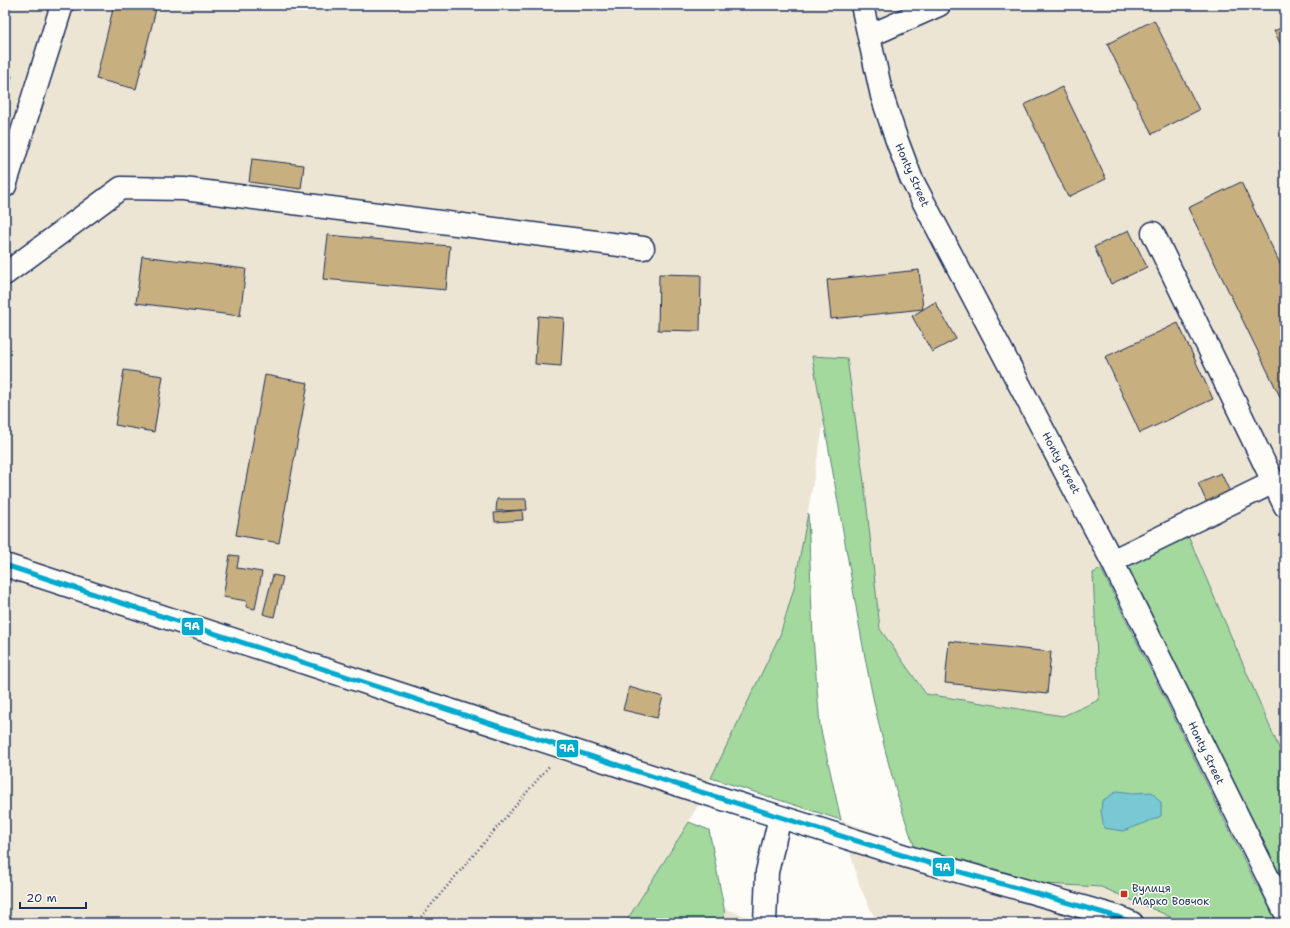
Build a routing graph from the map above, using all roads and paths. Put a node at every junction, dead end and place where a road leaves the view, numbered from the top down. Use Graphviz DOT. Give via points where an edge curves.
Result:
graph roads {
  1 [pos="62,5"];
  2 [pos="862,5"];
  3 [pos="939,5"];
  4 [pos="869,36"];
  5 [pos="5,186"];
  6 [pos="1153,233"];
  7 [pos="643,248"];
  8 [pos="5,274"];
  9 [pos="1274,482"];
  10 [pos="1285,506"];
  11 [pos="1112,561"];
  12 [pos="5,565"];
  13 [pos="565,748"];
  14 [pos="780,817"];
  15 [pos="1285,912"];
  16 [pos="416,923"];
  17 [pos="765,923"];
  18 [pos="1132,923"];
  1 -- 5 [label="street"];
  2 -- 4 [label="street, Honty Street"];
  3 -- 4 [label="street"];
  4 -- 11 [label="street, Honty Street" via="882,96 911,178"];
  6 -- 9 [label="street"];
  7 -- 8 [label="street" via="184,189 121,188"];
  9 -- 10 [label="street"];
  9 -- 11 [label="street"];
  11 -- 15 [label="street, Honty Street"];
  12 -- 13 [label="street"];
  13 -- 14 [label="street"];
  13 -- 16 [label="path"];
  14 -- 17 [label="street" via="767,872"];
  14 -- 18 [label="street"];
}
